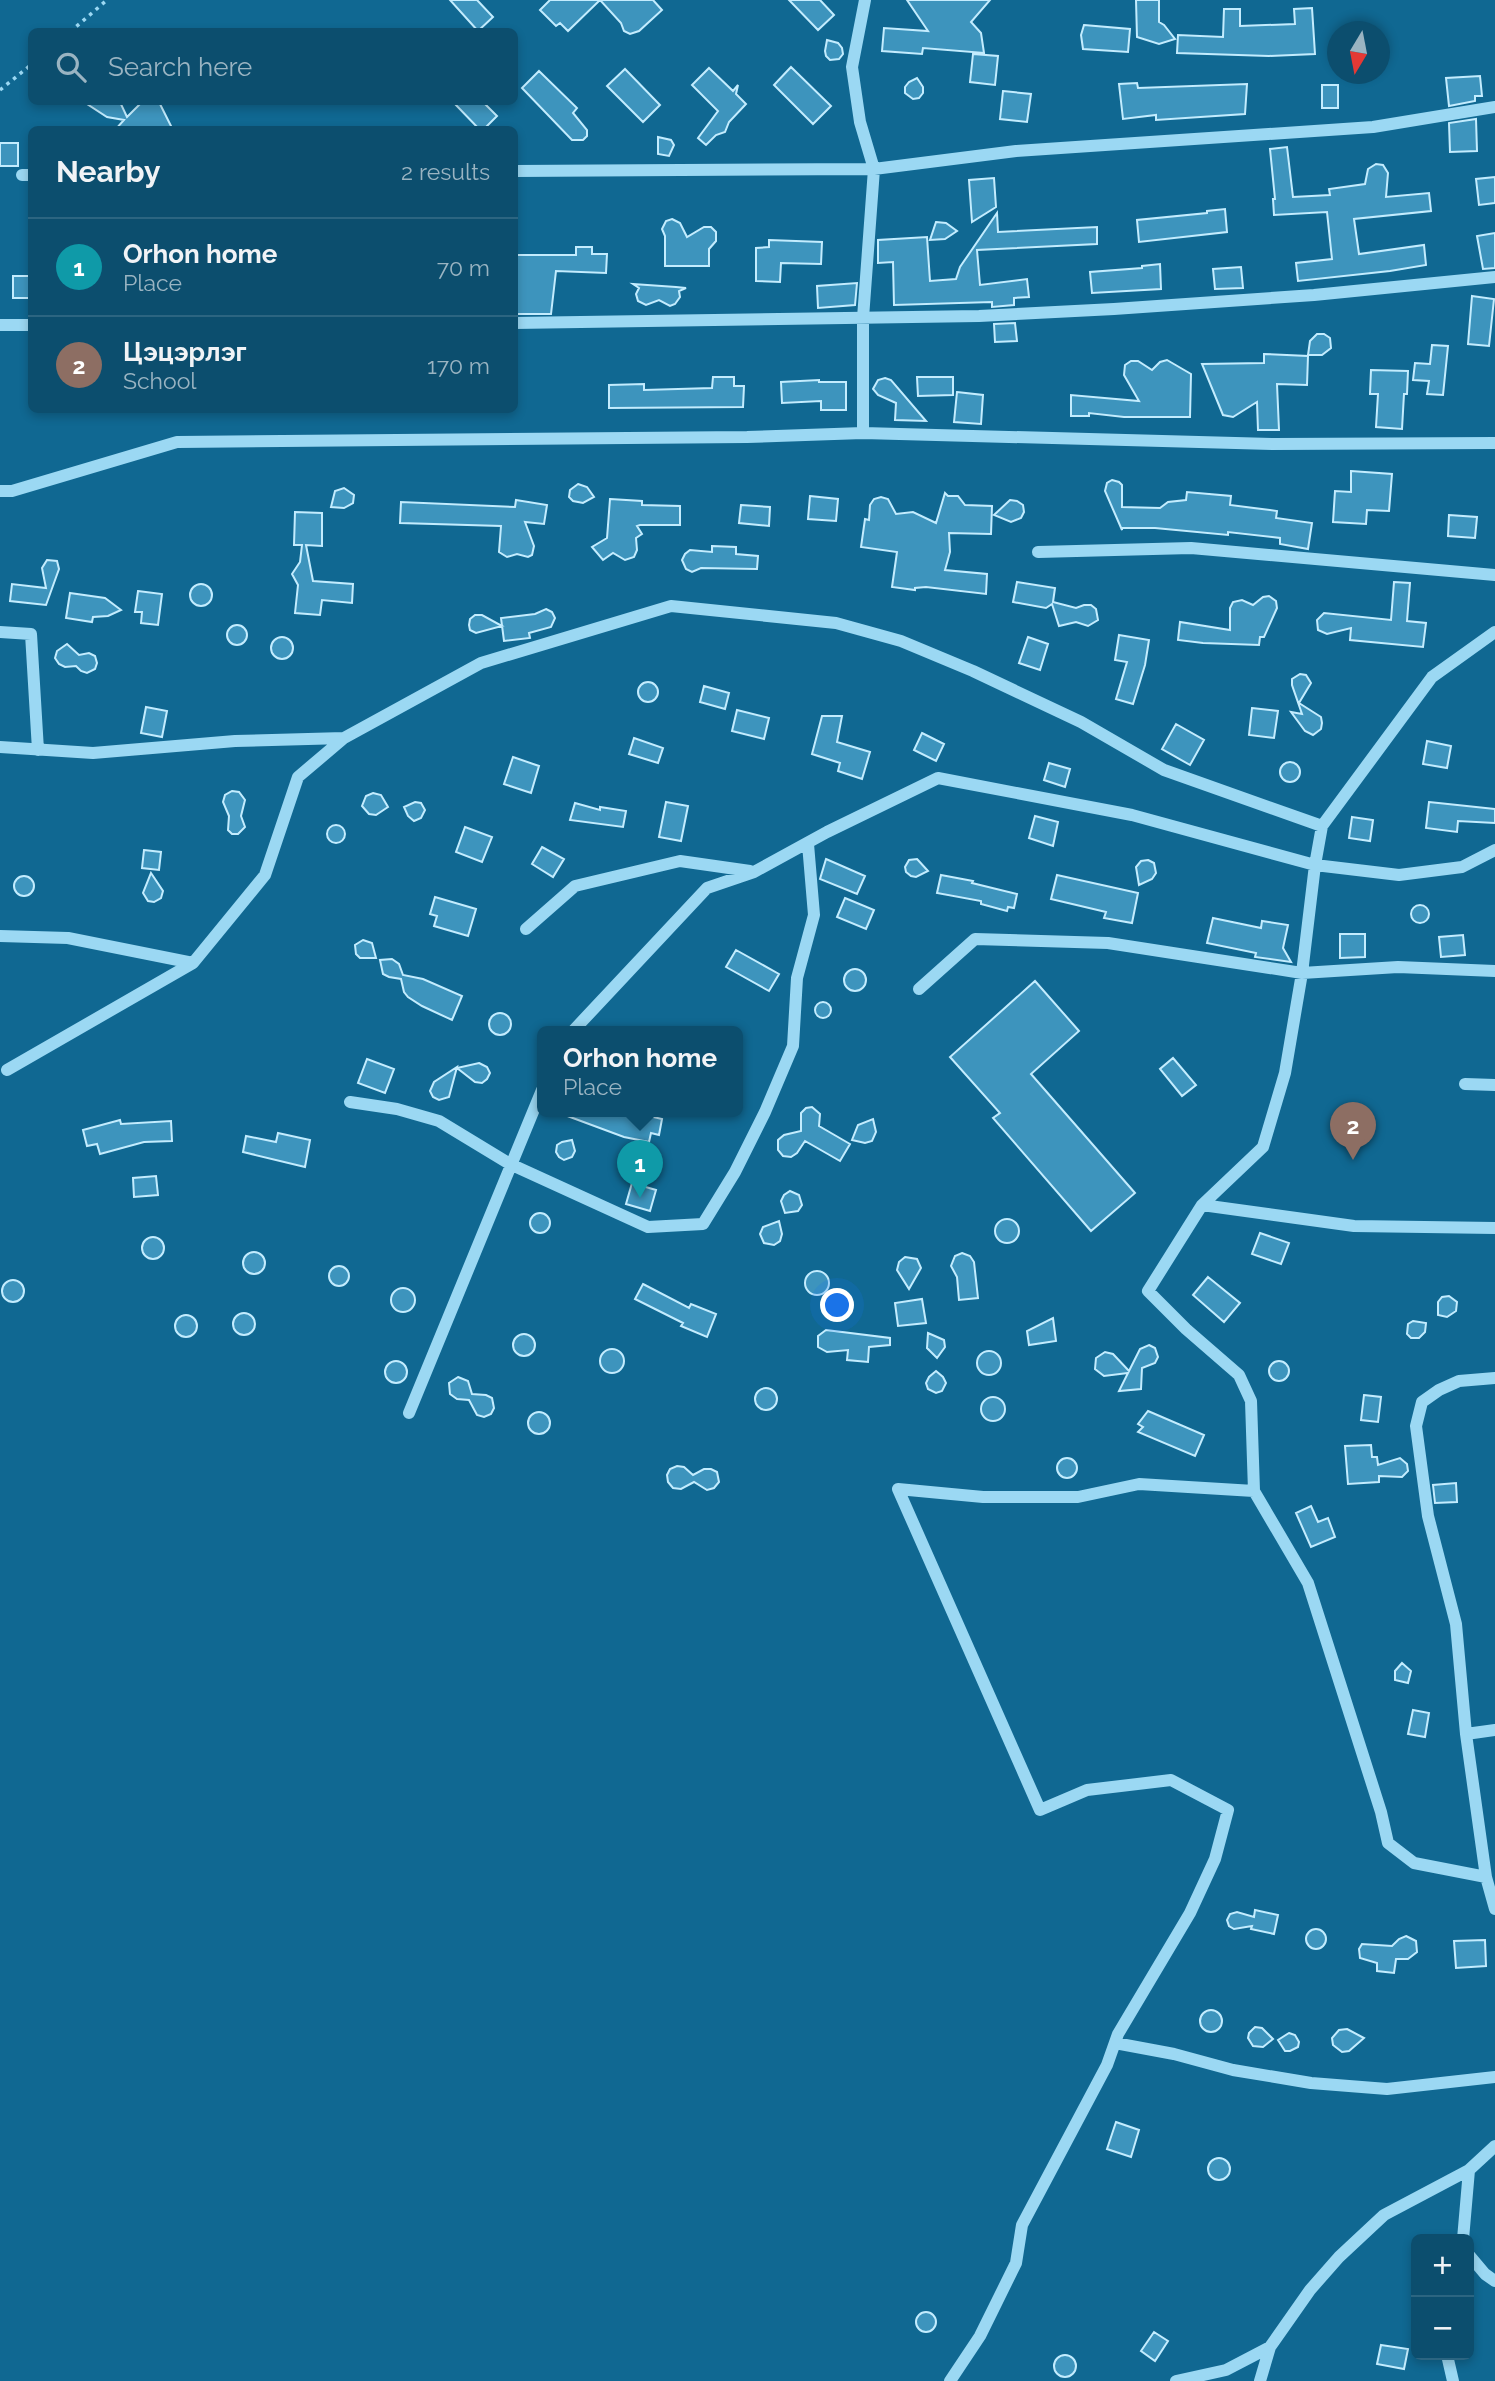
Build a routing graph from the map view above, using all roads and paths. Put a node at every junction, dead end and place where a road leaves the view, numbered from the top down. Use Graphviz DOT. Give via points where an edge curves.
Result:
graph roads {
  1 [pos="107,0"];
  2 [pos="865,0"];
  3 [pos="75,28"];
  4 [pos="28,67"];
  5 [pos="0,90"];
  6 [pos="1495,107"];
  7 [pos="874,169"];
  8 [pos="518,171"];
  9 [pos="1495,277"];
  10 [pos="863,318"];
  11 [pos="518,323"];
  12 [pos="0,325"];
  13 [pos="28,325"];
  14 [pos="863,433"];
  15 [pos="1495,443"];
  16 [pos="0,491"];
  17 [pos="1038,552"];
  18 [pos="1495,575"];
  19 [pos="0,632"];
  20 [pos="1495,632"];
  21 [pos="344,738"];
  22 [pos="0,747"];
  23 [pos="38,750"];
  24 [pos="1322,826"];
  25 [pos="808,844"];
  26 [pos="1495,850"];
  27 [pos="1315,865"];
  28 [pos="754,872"];
  29 [pos="526,929"];
  30 [pos="0,936"];
  31 [pos="193,964"];
  32 [pos="1495,971"];
  33 [pos="1302,973"];
  34 [pos="919,989"];
  35 [pos="578,1026"];
  36 [pos="7,1070"];
  37 [pos="1465,1084"];
  38 [pos="1495,1085"];
  39 [pos="350,1102"];
  40 [pos="537,1102"];
  41 [pos="510,1164"];
  42 [pos="1202,1205"];
  43 [pos="1495,1228"];
  44 [pos="1495,1378"];
  45 [pos="409,1413"];
  46 [pos="1254,1491"];
  47 [pos="1495,1730"];
  48 [pos="1466,1734"];
  49 [pos="1486,1877"];
  50 [pos="1495,1909"];
  51 [pos="1115,2043"];
  52 [pos="1495,2077"];
  53 [pos="1495,2146"];
  54 [pos="1469,2170"];
  55 [pos="1463,2234"];
  56 [pos="1474,2261"];
  57 [pos="1495,2281"];
  58 [pos="1270,2347"];
  59 [pos="1448,2360"];
  60 [pos="950,2381"];
  61 [pos="1176,2381"];
  62 [pos="1260,2381"];
  63 [pos="1453,2381"];
  1 -- 3 [label="path"];
  2 -- 7 [label="street" via="852,67 860,122"];
  4 -- 5 [label="path"];
  6 -- 7 [label="street" via="1373,127 1016,151"];
  7 -- 8 [label="street"];
  7 -- 10 [label="street"];
  9 -- 10 [label="street" via="1114,309"];
  10 -- 11 [label="street"];
  10 -- 14 [label="street"];
  12 -- 13 [label="street"];
  14 -- 15 [label="street" via="1273,444"];
  14 -- 16 [label="street" via="177,442"];
  17 -- 18 [label="street" via="1191,548"];
  19 -- 23 [label="street" via="31,634"];
  20 -- 24 [label="street" via="1432,677"];
  21 -- 23 [label="street" via="235,741 93,753"];
  21 -- 24 [label="street" via="481,663 671,606 836,623 901,641 1081,722 1164,770"];
  21 -- 31 [label="street" via="298,777 265,875"];
  22 -- 23 [label="street"];
  24 -- 27 [label="street"];
  25 -- 27 [label="street" via="938,778 1132,815"];
  25 -- 28 [label="street"];
  25 -- 41 [label="street" via="814,915 797,978 793,1046 765,1112 703,1224 648,1227"];
  26 -- 27 [label="street" via="1462,867 1399,875"];
  27 -- 33 [label="street"];
  28 -- 29 [label="street" via="680,861 575,886"];
  28 -- 35 [label="street" via="707,888"];
  30 -- 31 [label="street" via="68,938"];
  31 -- 36 [label="street"];
  32 -- 33 [label="street" via="1398,967"];
  33 -- 34 [label="street" via="1108,943 975,939"];
  33 -- 42 [label="street" via="1285,1073 1262,1147"];
  37 -- 38 [label="street"];
  39 -- 41 [label="street" via="439,1121"];
  40 -- 41 [label="street"];
  41 -- 45 [label="street"];
  42 -- 43 [label="street" via="1354,1226"];
  42 -- 46 [label="street" via="1148,1291 1240,1374 1251,1401"];
  44 -- 48 [label="street" via="1460,1381 1439,1390 1422,1402 1416,1426 1428,1516 1456,1624"];
  46 -- 49 [label="street" via="1308,1583 1388,1843 1414,1863"];
  46 -- 51 [label="street" via="1139,1484 1079,1497 997,1497 898,1489 1040,1810 1087,1790 1171,1780 1228,1810 1215,1859 1189,1913"];
  47 -- 48 [label="street"];
  48 -- 49 [label="street"];
  49 -- 50 [label="street"];
  51 -- 52 [label="street" via="1311,2083 1387,2089"];
  51 -- 60 [label="street" via="1022,2225 1016,2263 1007,2282"];
  53 -- 54 [label="street"];
  54 -- 55 [label="street"];
  54 -- 58 [label="street" via="1384,2215 1310,2290"];
  56 -- 57 [label="street"];
  58 -- 61 [label="street" via="1226,2370"];
  58 -- 62 [label="street"];
  59 -- 63 [label="street"];
}
